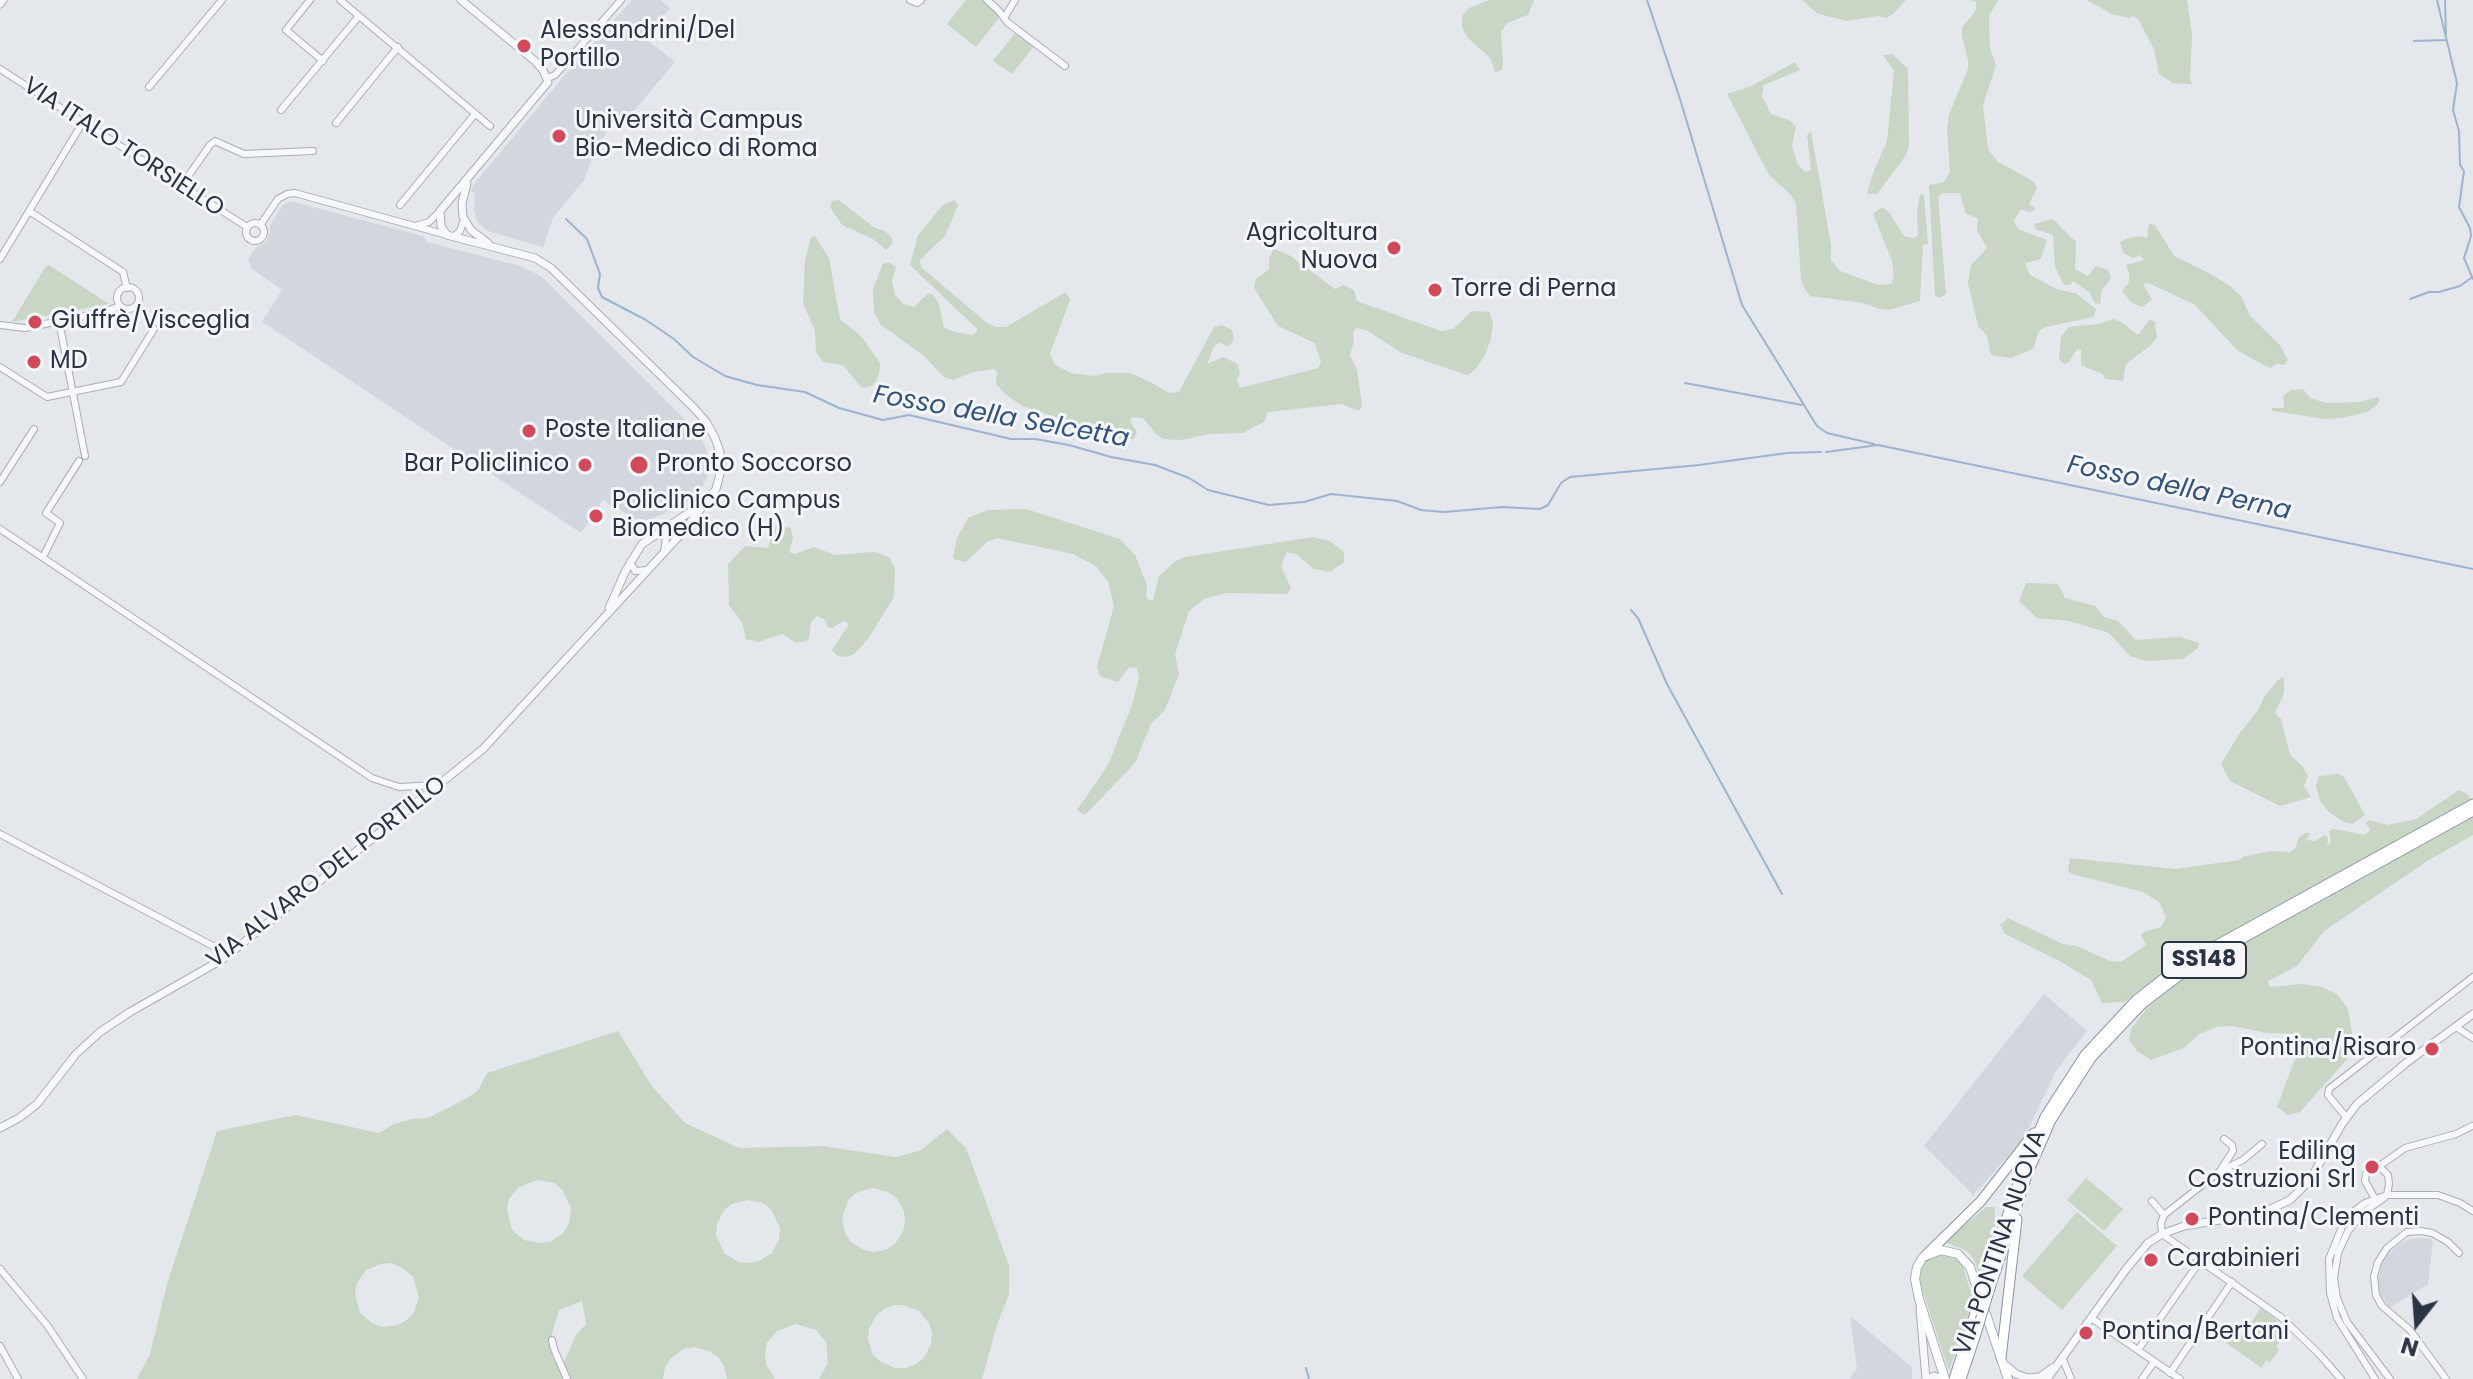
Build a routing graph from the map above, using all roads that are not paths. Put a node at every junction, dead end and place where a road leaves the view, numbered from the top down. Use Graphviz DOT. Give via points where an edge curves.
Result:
graph roads {
  1 [pos="222,0"];
  2 [pos="310,0"];
  3 [pos="340,0"];
  4 [pos="461,0"];
  5 [pos="605,0"];
  6 [pos="621,0"];
  7 [pos="987,0"];
  8 [pos="1015,0"];
  9 [pos="613,7"];
  10 [pos="359,16"];
  11 [pos="1004,18"];
  12 [pos="398,47"];
  13 [pos="323,61"];
  14 [pos="1065,66"];
  15 [pos="0,69"];
  16 [pos="547,78"];
  17 [pos="149,87"];
  18 [pos="281,110"];
  19 [pos="475,114"];
  20 [pos="83,122"];
  21 [pos="336,123"];
  22 [pos="490,126"];
  23 [pos="313,151"];
  24 [pos="471,175"];
  25 [pos="182,185"];
  26 [pos="400,205"];
  27 [pos="442,209"];
  28 [pos="29,211"];
  29 [pos="463,217"];
  30 [pos="261,224"];
  31 [pos="410,224"];
  32 [pos="247,227"];
  33 [pos="450,236"];
  34 [pos="493,247"];
  35 [pos="0,259"];
  36 [pos="127,288"];
  37 [pos="120,306"];
  38 [pos="59,321"];
  39 [pos="0,325"];
  40 [pos="154,329"];
  41 [pos="0,367"];
  42 [pos="73,392"];
  43 [pos="34,429"];
  44 [pos="0,482"];
  45 [pos="710,499"];
  46 [pos="0,529"];
  47 [pos="657,533"];
  48 [pos="664,552"];
  49 [pos="43,557"];
  50 [pos="630,562"];
  51 [pos="647,570"];
  52 [pos="599,623"];
  53 [pos="437,785"];
  54 [pos="2473,804"];
  55 [pos="2473,811"];
  56 [pos="0,834"];
  57 [pos="227,956"];
  58 [pos="2473,977"];
  59 [pos="2473,1014"];
  60 [pos="2456,1027"];
  61 [pos="2473,1038"];
  62 [pos="2045,1117"];
  63 [pos="2346,1117"];
  64 [pos="2472,1126"];
  65 [pos="0,1128"];
  66 [pos="2224,1139"];
  67 [pos="2262,1144"];
  68 [pos="2378,1167"];
  69 [pos="2220,1171"];
  70 [pos="2268,1182"];
  71 [pos="2387,1195"];
  72 [pos="2020,1197"];
  73 [pos="2375,1200"];
  74 [pos="2152,1201"];
  75 [pos="2473,1211"];
  76 [pos="2164,1215"];
  77 [pos="2162,1234"];
  78 [pos="2459,1253"];
  79 [pos="1924,1257"];
  80 [pos="2200,1261"];
  81 [pos="0,1269"];
  82 [pos="2232,1282"];
  83 [pos="1988,1284"];
  84 [pos="1919,1299"];
  85 [pos="2091,1318"];
  86 [pos="552,1340"];
  87 [pos="0,1346"];
  88 [pos="2138,1350"];
  89 [pos="2372,1353"];
  90 [pos="2001,1358"];
  91 [pos="2363,1360"];
  92 [pos="2060,1361"];
  93 [pos="2154,1362"];
  94 [pos="2170,1373"];
  95 [pos="18,1379"];
  96 [pos="83,1379"];
  97 [pos="567,1379"];
  98 [pos="1928,1379"];
  99 [pos="1944,1379"];
  100 [pos="1954,1379"];
  101 [pos="1961,1379"];
  102 [pos="2008,1379"];
  103 [pos="2047,1379"];
  104 [pos="2071,1379"];
  105 [pos="2142,1379"];
  106 [pos="2180,1379"];
  107 [pos="2341,1379"];
  108 [pos="2375,1379"];
  109 [pos="2390,1379"];
  110 [pos="2446,1379"];
  1 -- 17 [label="street"];
  2 -- 13 [label="street" via="286,30"];
  3 -- 10 [label="street"];
  4 -- 16 [label="street" via="535,61"];
  5 -- 9 [label="street"];
  6 -- 9 [label="street"];
  7 -- 11 [label="street"];
  8 -- 11 [label="street"];
  9 -- 16 [label="street"];
  10 -- 12 [label="street"];
  10 -- 13 [label="street"];
  11 -- 14 [label="street"];
  12 -- 19 [label="street"];
  12 -- 21 [label="street"];
  13 -- 18 [label="street"];
  15 -- 20 [label="street, VIA ITALO TORSIELLO"];
  16 -- 24 [label="street" via="546,86"];
  19 -- 22 [label="street"];
  19 -- 26 [label="street"];
  20 -- 25 [label="street, VIA ITALO TORSIELLO"];
  20 -- 28 [label="street"];
  23 -- 25 [label="street" via="244,154 215,141"];
  24 -- 27 [label="street"];
  24 -- 29 [label="street" via="464,190"];
  25 -- 32 [label="street, VIA ITALO TORSIELLO"];
  27 -- 29 [label="street" via="455,208"];
  27 -- 31 [label="street" via="427,223"];
  27 -- 33 [label="street" via="440,224"];
  28 -- 35 [label="street"];
  28 -- 36 [label="street" via="123,272"];
  29 -- 33 [label="street" via="459,233"];
  29 -- 34 [label="street"];
  30 -- 31 [label="street" via="277,201 295,193"];
  30 -- 32 [label="street"];
  30 -- 32 [label="street" via="264,235 257,241 248,238"];
  31 -- 33 [label="street"];
  33 -- 34 [label="street"];
  34 -- 45 [label="street" via="551,268 707,423 721,461"];
  36 -- 37 [label="street" via="119,293"];
  36 -- 37 [label="street" via="137,292 138,302 130,309"];
  37 -- 38 [label="street"];
  38 -- 39 [label="street" via="22,328"];
  38 -- 42 [label="street"];
  40 -- 42 [label="street" via="121,382"];
  41 -- 42 [label="street" via="47,397"];
  42 -- 49 [label="street" via="82,459 46,513 60,523"];
  43 -- 44 [label="street"];
  45 -- 47 [label="street, VIA ALVARO DEL PORTILLO"];
  45 -- 48 [label="street, VIA ALVARO DEL PORTILLO"];
  46 -- 49 [label="street"];
  47 -- 48 [label="street" via="666,536"];
  47 -- 50 [label="street, VIA ALVARO DEL PORTILLO"];
  48 -- 51 [label="street, VIA ALVARO DEL PORTILLO"];
  49 -- 53 [label="street" via="372,778 399,787"];
  50 -- 51 [label="street" via="635,571"];
  50 -- 52 [label="street, VIA ALVARO DEL PORTILLO"];
  51 -- 52 [label="street, VIA ALVARO DEL PORTILLO"];
  52 -- 53 [label="street, VIA ALVARO DEL PORTILLO" via="500,733"];
  53 -- 57 [label="street, VIA ALVARO DEL PORTILLO"];
  54 -- 62 [label="highway, VIA PONTINA NUOVA / SS148" via="2172,972 2136,1000 2085,1055"];
  55 -- 72 [label="highway, VIA PONTINA NUOVA / SS148" via="2234,943 2142,1004 2074,1081 2051,1120"];
  56 -- 57 [label="street"];
  57 -- 65 [label="street, VIA ALVARO DEL PORTILLO" via="100,1032 37,1104"];
  58 -- 63 [label="street" via="2329,1089"];
  59 -- 60 [label="street"];
  60 -- 61 [label="street"];
  60 -- 63 [label="street" via="2372,1090"];
  62 -- 79 [label="highway" via="1999,1181"];
  62 -- 83 [label="highway, VIA PONTINA NUOVA / SS148" via="2024,1166"];
  63 -- 77 [label="street" via="2310,1180 2283,1204"];
  64 -- 68 [label="street" via="2401,1150"];
  66 -- 69 [label="street" via="2233,1151"];
  67 -- 69 [label="street"];
  68 -- 71 [label="street" via="2389,1178"];
  68 -- 73 [label="street" via="2365,1178"];
  69 -- 70 [label="street"];
  69 -- 76 [label="street"];
  71 -- 73 [label="street"];
  71 -- 75 [label="street" via="2438,1195"];
  72 -- 83 [label="highway, VIA PONTINA NUOVA / SS148"];
  72 -- 90 [label="highway"];
  73 -- 89 [label="street" via="2348,1231 2334,1274 2341,1309"];
  73 -- 91 [label="street" via="2360,1206 2344,1223 2329,1265 2334,1310"];
  74 -- 76 [label="street"];
  76 -- 77 [label="street"];
  77 -- 80 [label="street"];
  77 -- 85 [label="street" via="2140,1251"];
  78 -- 110 [label="street" via="2432,1233 2407,1232 2387,1248 2374,1276 2382,1306 2410,1330"];
  79 -- 84 [label="main road" via="1915,1279"];
  79 -- 90 [label="main road" via="1951,1251 1968,1264"];
  80 -- 82 [label="street"];
  80 -- 88 [label="street"];
  81 -- 96 [label="street"];
  82 -- 94 [label="street"];
  82 -- 107 [label="street" via="2286,1321"];
  83 -- 100 [label="highway, VIA PONTINA NUOVA / SS148, bridge"];
  83 -- 101 [label="highway, VIA PONTINA NUOVA / SS148, bridge"];
  84 -- 98 [label="street"];
  84 -- 99 [label="main road"];
  85 -- 88 [label="street"];
  85 -- 92 [label="street"];
  86 -- 97 [label="street"];
  87 -- 95 [label="street"];
  88 -- 93 [label="street"];
  89 -- 91 [label="street"];
  89 -- 109 [label="street"];
  90 -- 92 [label="street" via="2010,1371 2026,1378 2042,1376"];
  90 -- 102 [label="main road"];
  91 -- 108 [label="street"];
  92 -- 103 [label="street"];
  92 -- 104 [label="street"];
  93 -- 94 [label="street"];
  93 -- 105 [label="street"];
  94 -- 106 [label="street"];
  98 -- 99 [label="street"];
}
